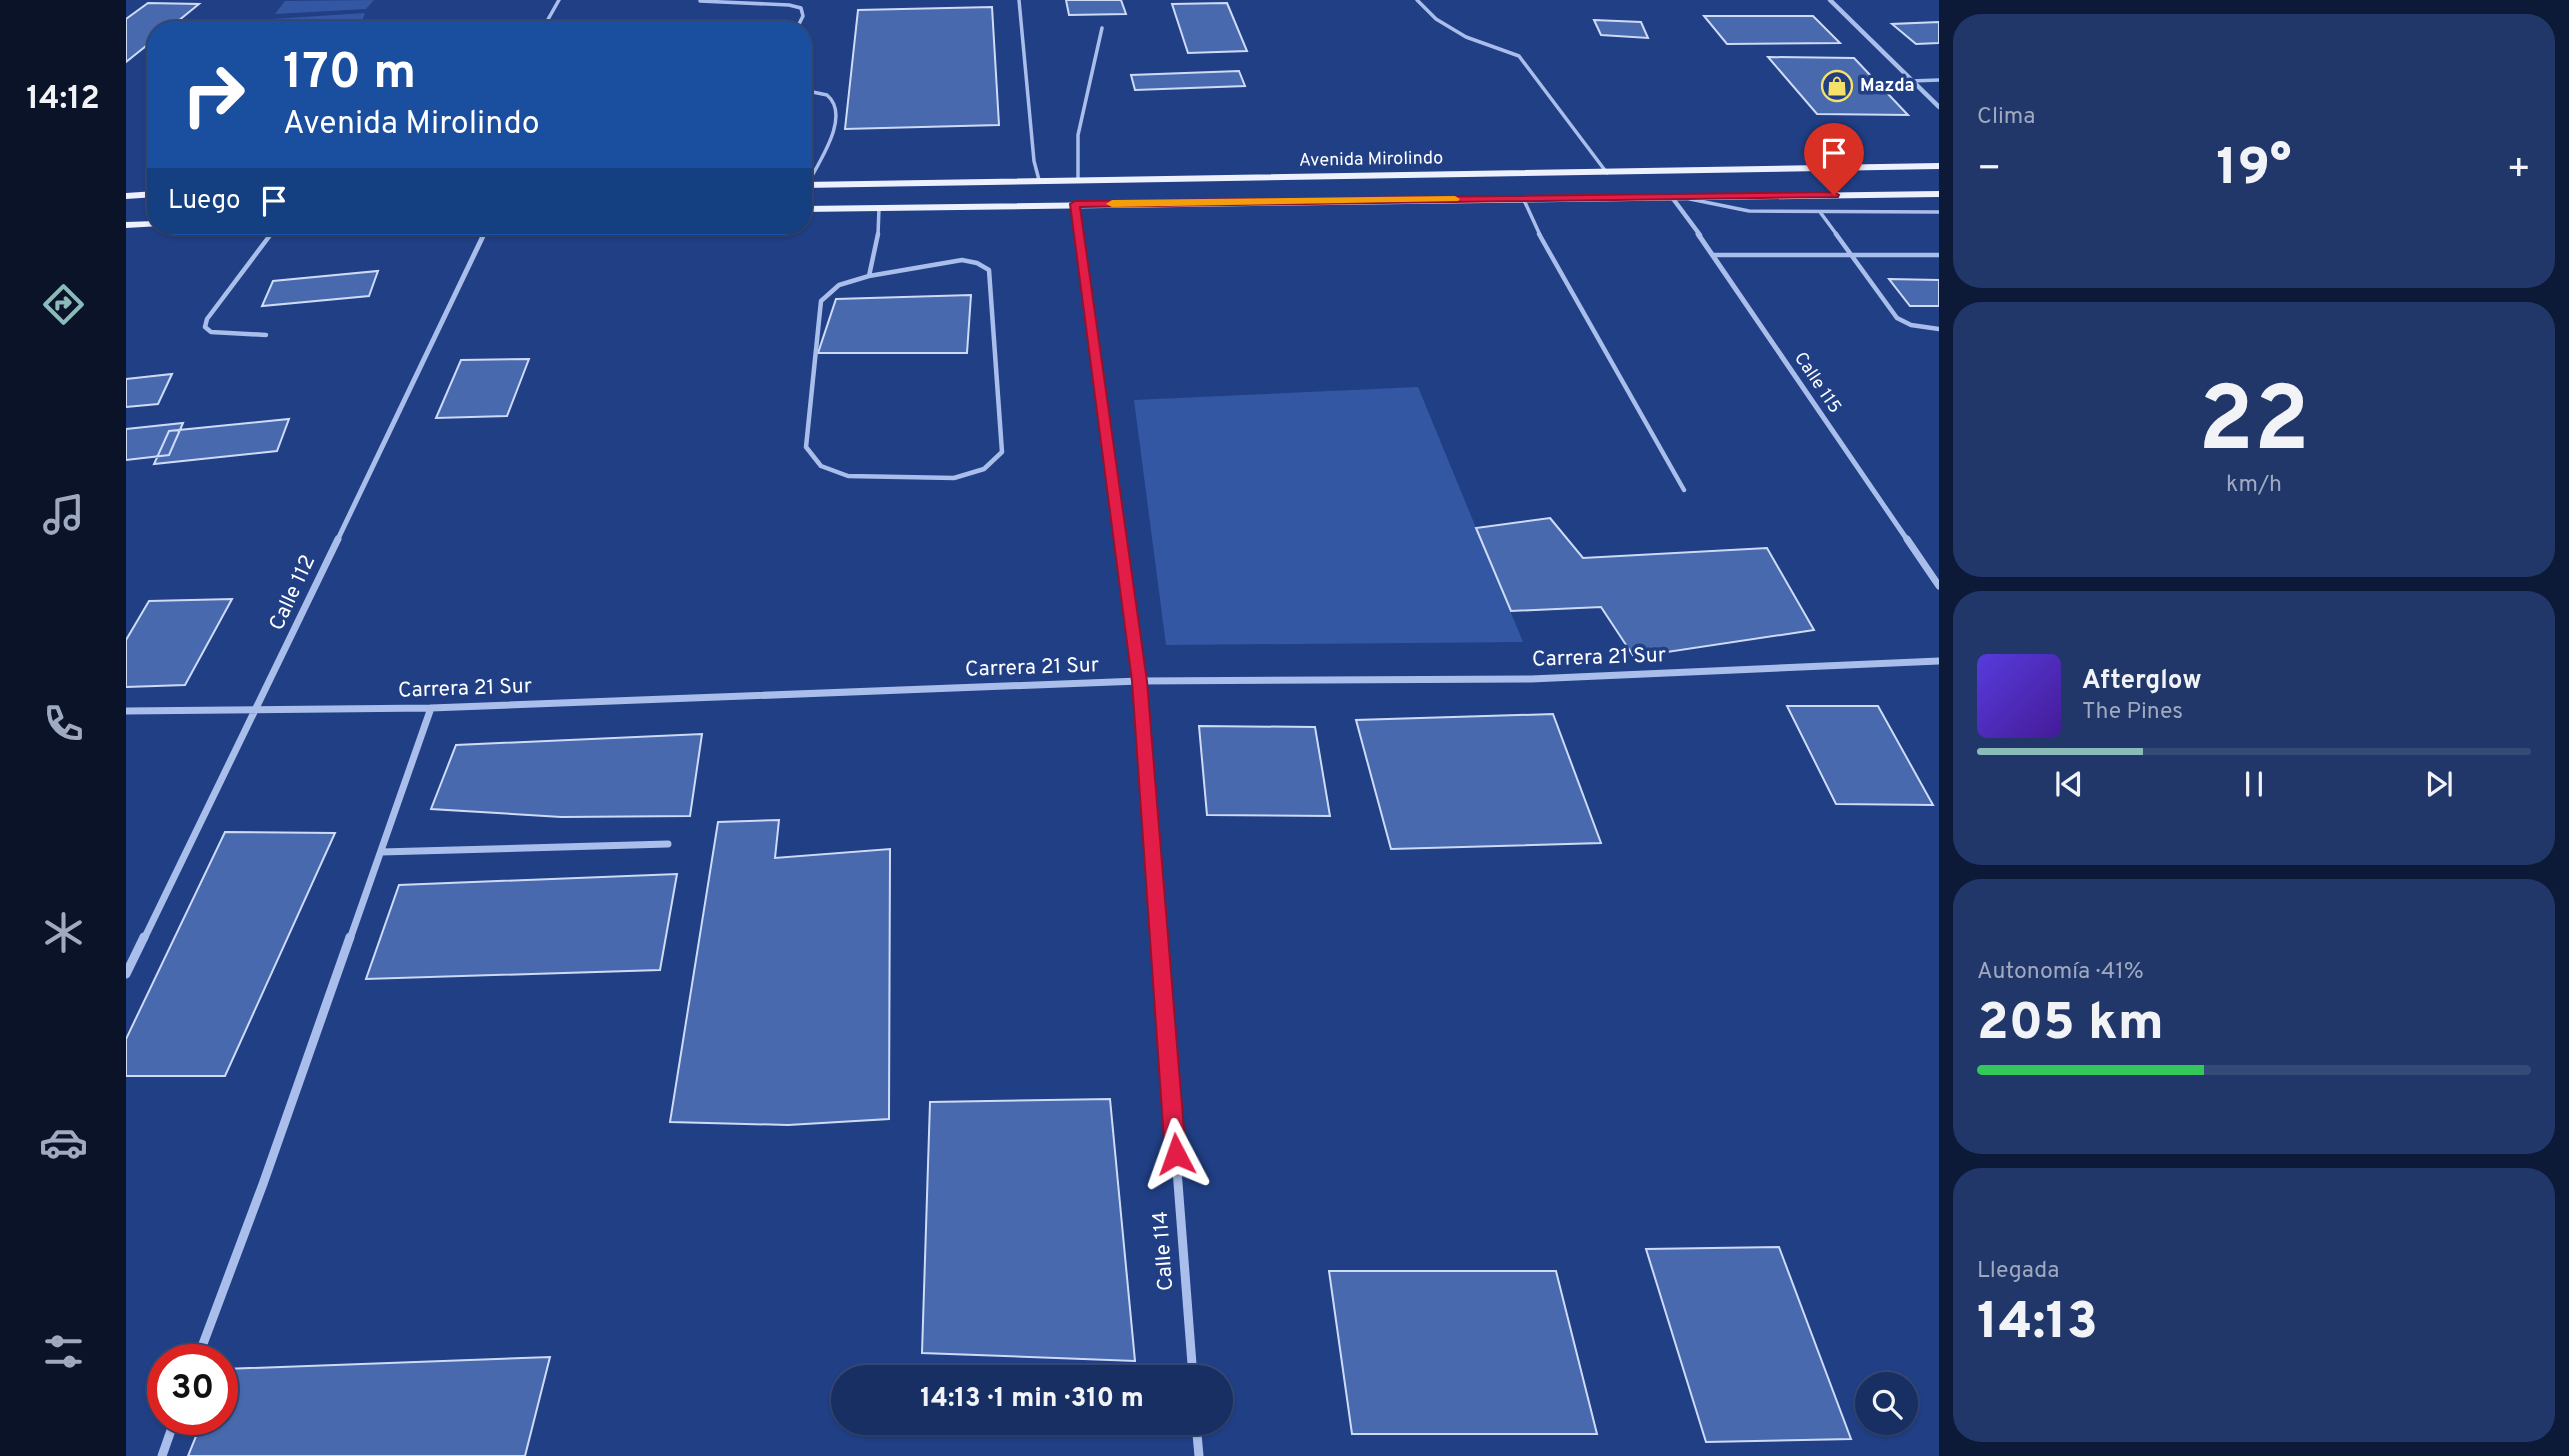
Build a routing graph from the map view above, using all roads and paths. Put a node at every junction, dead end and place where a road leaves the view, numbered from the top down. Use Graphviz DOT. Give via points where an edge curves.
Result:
graph roads {
  1 [pos="559,0"];
  2 [pos="1018,0"];
  3 [pos="1417,0"];
  4 [pos="1830,0"];
  5 [pos="700,1"];
  6 [pos="547,21"];
  7 [pos="800,21"];
  8 [pos="1102,28"];
  9 [pos="1939,80"];
  10 [pos="1910,81"];
  11 [pos="812,91"];
  12 [pos="1939,107"];
  13 [pos="1939,166"];
  14 [pos="812,172"];
  15 [pos="1606,173"];
  16 [pos="1039,180"];
  17 [pos="1077,180"];
  18 [pos="812,185"];
  19 [pos="147,194"];
  20 [pos="1939,194"];
  21 [pos="126,195"];
  22 [pos="1674,196"];
  23 [pos="1523,198"];
  24 [pos="1075,204"];
  25 [pos="879,208"];
  26 [pos="812,209"];
  27 [pos="1820,212"];
  28 [pos="1939,212"];
  29 [pos="147,224"];
  30 [pos="126,225"];
  31 [pos="270,235"];
  32 [pos="484,235"];
  33 [pos="1850,254"];
  34 [pos="1714,255"];
  35 [pos="1939,255"];
  36 [pos="869,276"];
  37 [pos="1939,329"];
  38 [pos="266,335"];
  39 [pos="1684,490"];
  40 [pos="1939,586"];
  41 [pos="1939,661"];
  42 [pos="1139,681"];
  43 [pos="431,708"];
  44 [pos="257,709"];
  45 [pos="126,711"];
  46 [pos="668,844"];
  47 [pos="381,852"];
  48 [pos="126,974"];
  49 [pos="203,1344"];
  50 [pos="1192,1365"];
  51 [pos="169,1435"];
  52 [pos="1197,1435"];
  53 [pos="162,1456"];
  54 [pos="1199,1456"];
  1 -- 6 [label="lane"];
  2 -- 16 [label="lane"];
  3 -- 15 [label="lane" via="1436,19 1466,37 1519,56"];
  4 -- 10 [label="street"];
  5 -- 7 [label="lane" via="789,5 801,8"];
  8 -- 17 [label="lane" via="1078,135"];
  9 -- 10 [label="lane"];
  10 -- 12 [label="street"];
  11 -- 14 [label="lane" via="833,98 836,120"];
  13 -- 15 [label="main road, Avenida Mirolindo"];
  15 -- 17 [label="main road, Avenida Mirolindo"];
  16 -- 17 [label="main road, Avenida Mirolindo"];
  16 -- 18 [label="main road, Avenida Mirolindo"];
  19 -- 21 [label="main road"];
  20 -- 22 [label="main road, Avenida Mirolindo"];
  22 -- 23 [label="main road, Avenida Mirolindo"];
  22 -- 27 [label="lane" via="1749,211"];
  22 -- 34 [label="street, Calle 115"];
  23 -- 24 [label="main road, Avenida Mirolindo"];
  23 -- 39 [label="lane" via="1548,251"];
  24 -- 25 [label="main road, Avenida Mirolindo"];
  24 -- 42 [label="street, Calle 114"];
  25 -- 26 [label="main road, Avenida Mirolindo"];
  25 -- 36 [label="lane"];
  27 -- 28 [label="lane"];
  27 -- 33 [label="lane"];
  29 -- 30 [label="main road"];
  31 -- 38 [label="lane" via="205,327 211,332"];
  32 -- 44 [label="street, Calle 112"];
  33 -- 34 [label="lane"];
  33 -- 35 [label="lane"];
  33 -- 37 [label="lane" via="1897,318"];
  34 -- 40 [label="street, Calle 115"];
  36 -- 36 [label="lane" via="839,285 821,301 806,447 821,466 848,476 954,478 984,469 1002,452 989,270 962,260"];
  41 -- 42 [label="street, Carrera 21 Sur" via="1531,679"];
  42 -- 43 [label="street, Carrera 21 Sur"];
  42 -- 50 [label="street, Calle 114"];
  43 -- 44 [label="street, Carrera 21 Sur"];
  43 -- 47 [label="street"];
  44 -- 45 [label="street, Carrera 21 Sur"];
  44 -- 48 [label="street, Calle 112"];
  46 -- 47 [label="street"];
  47 -- 49 [label="street"];
  51 -- 53 [label="street"];
  52 -- 54 [label="street"];
}
